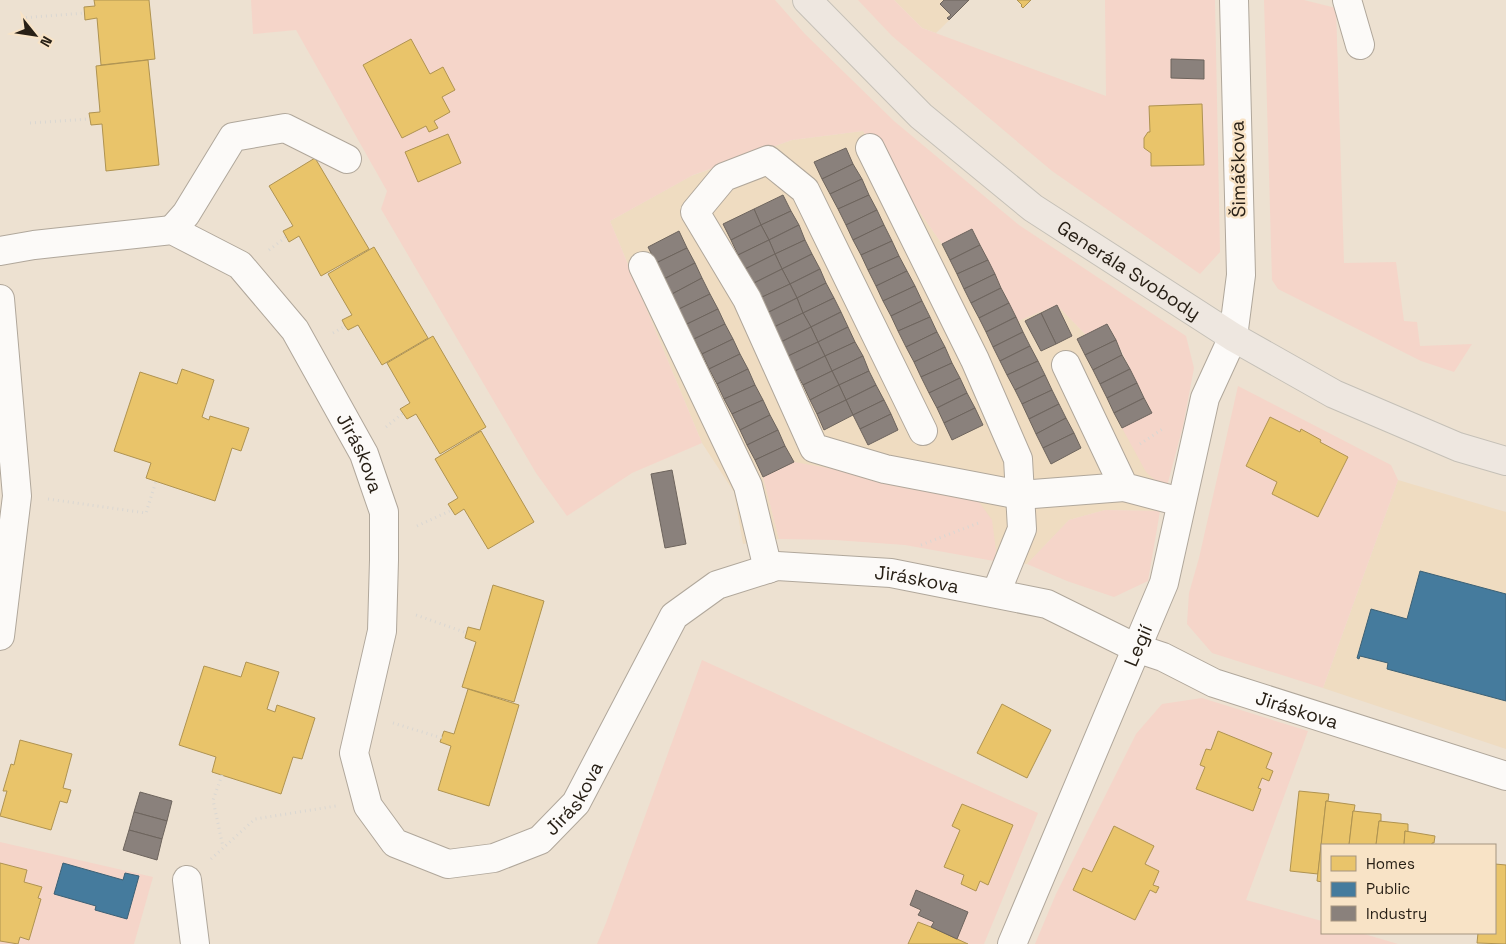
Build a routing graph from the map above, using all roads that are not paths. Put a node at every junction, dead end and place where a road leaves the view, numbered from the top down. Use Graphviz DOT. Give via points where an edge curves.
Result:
graph roads {
  1 [pos="807,0"];
  2 [pos="1234,0"];
  3 [pos="1347,0"];
  4 [pos="1360,45"];
  5 [pos="870,148"];
  6 [pos="347,159"];
  7 [pos="172,230"];
  8 [pos="0,251"];
  9 [pos="644,266"];
  10 [pos="0,299"];
  11 [pos="1233,338"];
  12 [pos="1066,365"];
  13 [pos="923,431"];
  14 [pos="1506,461"];
  15 [pos="1118,475"];
  16 [pos="1021,501"];
  17 [pos="1181,502"];
  18 [pos="768,569"];
  19 [pos="996,593"];
  20 [pos="0,636"];
  21 [pos="1136,648"];
  22 [pos="1506,776"];
  23 [pos="188,880"];
  24 [pos="195,944"];
  25 [pos="1012,944"];
  1 -- 11 [label="main road, Generála Svobody" via="921,116 1033,208"];
  2 -- 11 [label="street, Šimáčkova" via="1240,274"];
  3 -- 4 [label="street"];
  5 -- 16 [label="street" via="975,360 1018,459"];
  6 -- 7 [label="street" via="286,128 233,137 186,214"];
  7 -- 8 [label="street"];
  7 -- 18 [label="street, Jiráskova" via="240,265 295,330 364,454 384,512 382,631 354,754 368,806 395,843 448,864 494,858 540,840 576,803 674,616 717,585"];
  9 -- 18 [label="street" via="748,486"];
  10 -- 20 [label="street" via="17,496"];
  11 -- 14 [label="main road, Generála Svobody" via="1334,394 1458,447"];
  11 -- 17 [label="street, Legií" via="1205,398"];
  12 -- 15 [label="street"];
  13 -- 16 [label="street" via="805,190 768,160 724,177 695,212 747,299 814,448 885,469"];
  15 -- 16 [label="street"];
  15 -- 17 [label="street"];
  16 -- 19 [label="street" via="1022,529"];
  17 -- 21 [label="street, Legií" via="1164,583"];
  18 -- 19 [label="street, Jiráskova" via="778,566 891,573"];
  19 -- 21 [label="street, Jiráskova" via="1047,604"];
  21 -- 22 [label="street, Jiráskova" via="1164,657 1214,683"];
  21 -- 25 [label="street, Legií"];
  23 -- 24 [label="street"];
}
